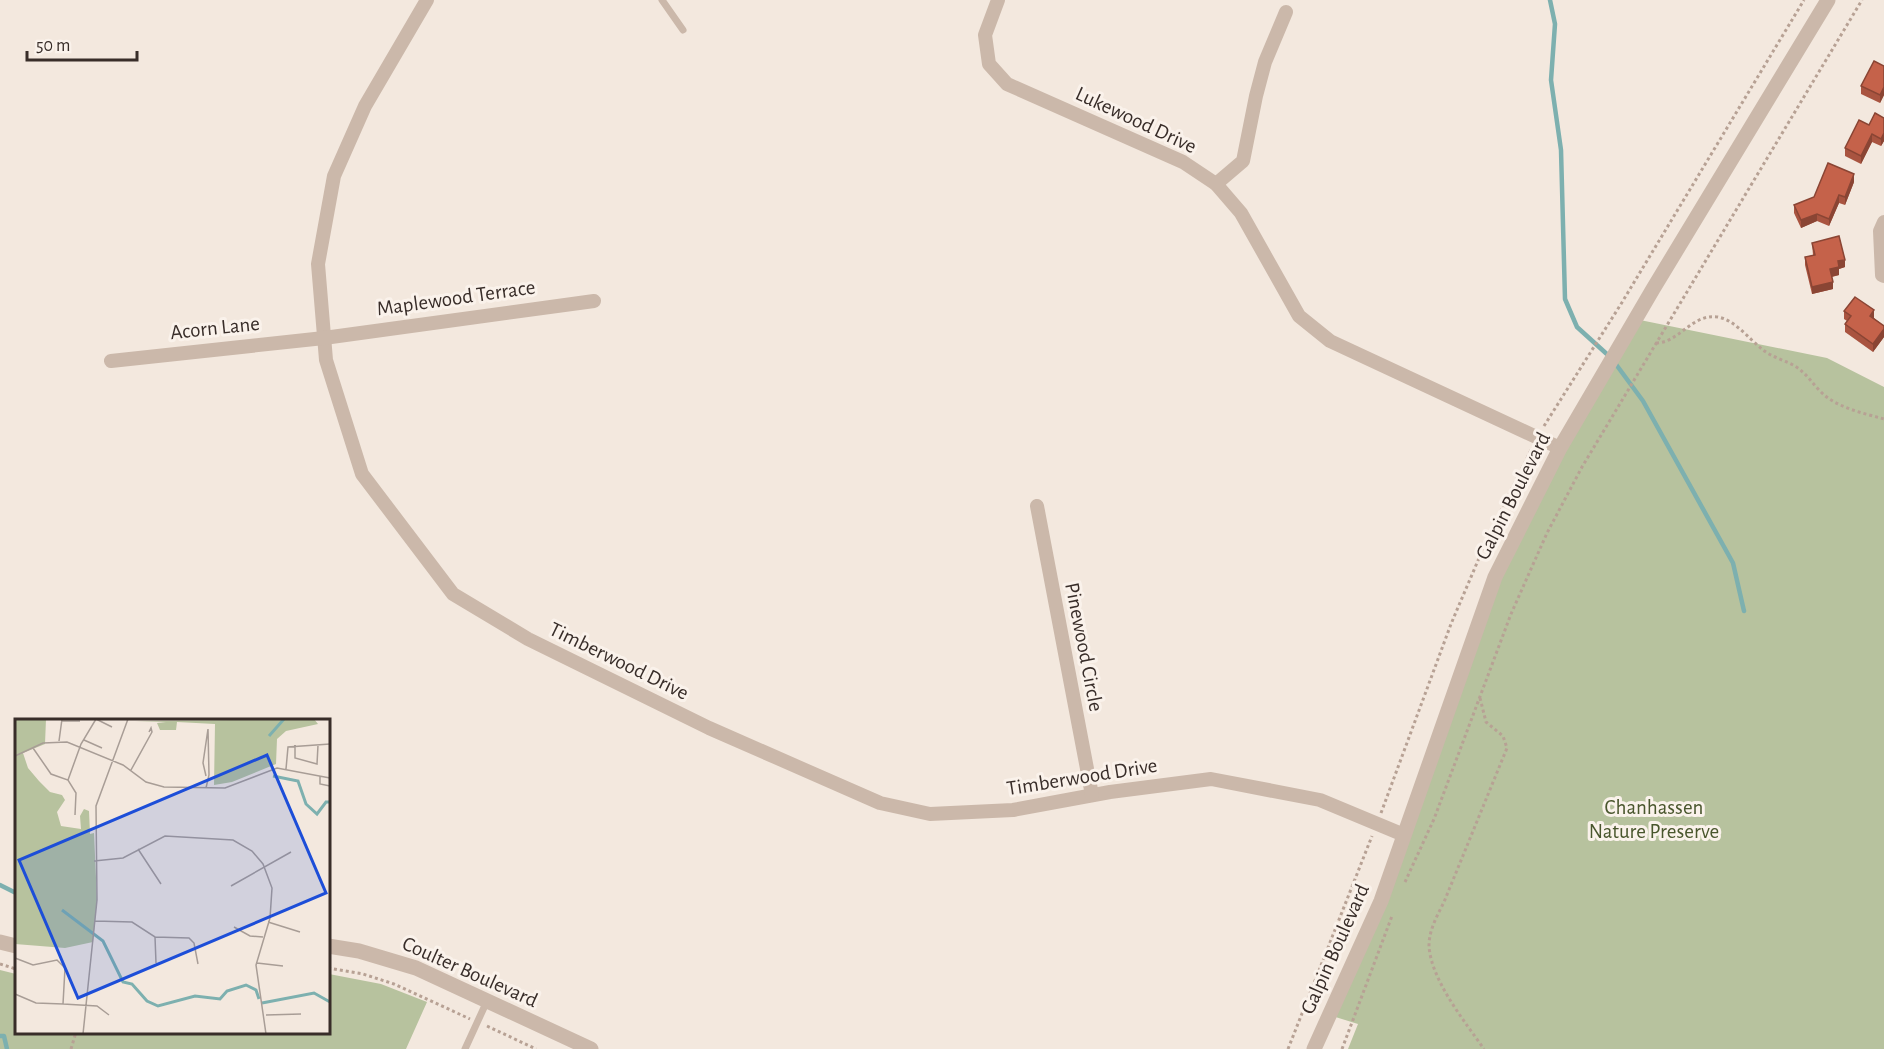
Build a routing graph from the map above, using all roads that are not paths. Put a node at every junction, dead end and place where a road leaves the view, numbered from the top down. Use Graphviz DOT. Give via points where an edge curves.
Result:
graph roads {
  1 [pos="427,0"];
  2 [pos="662,0"];
  3 [pos="998,0"];
  4 [pos="1828,0"];
  5 [pos="1286,12"];
  6 [pos="682,30"];
  7 [pos="1216,184"];
  8 [pos="1884,222"];
  9 [pos="1884,276"];
  10 [pos="594,301"];
  11 [pos="324,338"];
  12 [pos="111,361"];
  13 [pos="1560,448"];
  14 [pos="1036,506"];
  15 [pos="1092,795"];
  16 [pos="1404,835"];
  17 [pos="0,942"];
  18 [pos="15,946"];
  19 [pos="330,946"];
  20 [pos="487,1001"];
  21 [pos="465,1049"];
  22 [pos="591,1049"];
  23 [pos="1314,1049"];
  1 -- 11 [label="street, Timberwood Drive" via="365,106 334,176 318,264"];
  2 -- 6 [label="lane"];
  3 -- 7 [label="street, Lukewood Drive" via="986,35 989,64 1007,84 1183,162"];
  4 -- 13 [label="street, Galpin Boulevard"];
  5 -- 7 [label="street" via="1265,62 1243,161"];
  7 -- 13 [label="street, Lukewood Drive" via="1241,213 1299,316 1330,341"];
  8 -- 9 [label="street" via="1880,231"];
  10 -- 11 [label="street, Maplewood Terrace"];
  11 -- 12 [label="street, Acorn Lane"];
  11 -- 15 [label="street, Timberwood Drive" via="326,360 362,474 453,594 528,639 708,728 880,803 930,814 1012,810"];
  13 -- 16 [label="street, Galpin Boulevard" via="1495,577"];
  14 -- 15 [label="street, Pinewood Circle"];
  15 -- 16 [label="street, Timberwood Drive" via="1211,779 1320,800"];
  16 -- 23 [label="street, Galpin Boulevard" via="1380,901"];
  17 -- 18 [label="street"];
  19 -- 20 [label="street, Coulter Boulevard" via="391,959"];
  20 -- 21 [label="lane"];
  20 -- 22 [label="street, Coulter Boulevard"];
}
